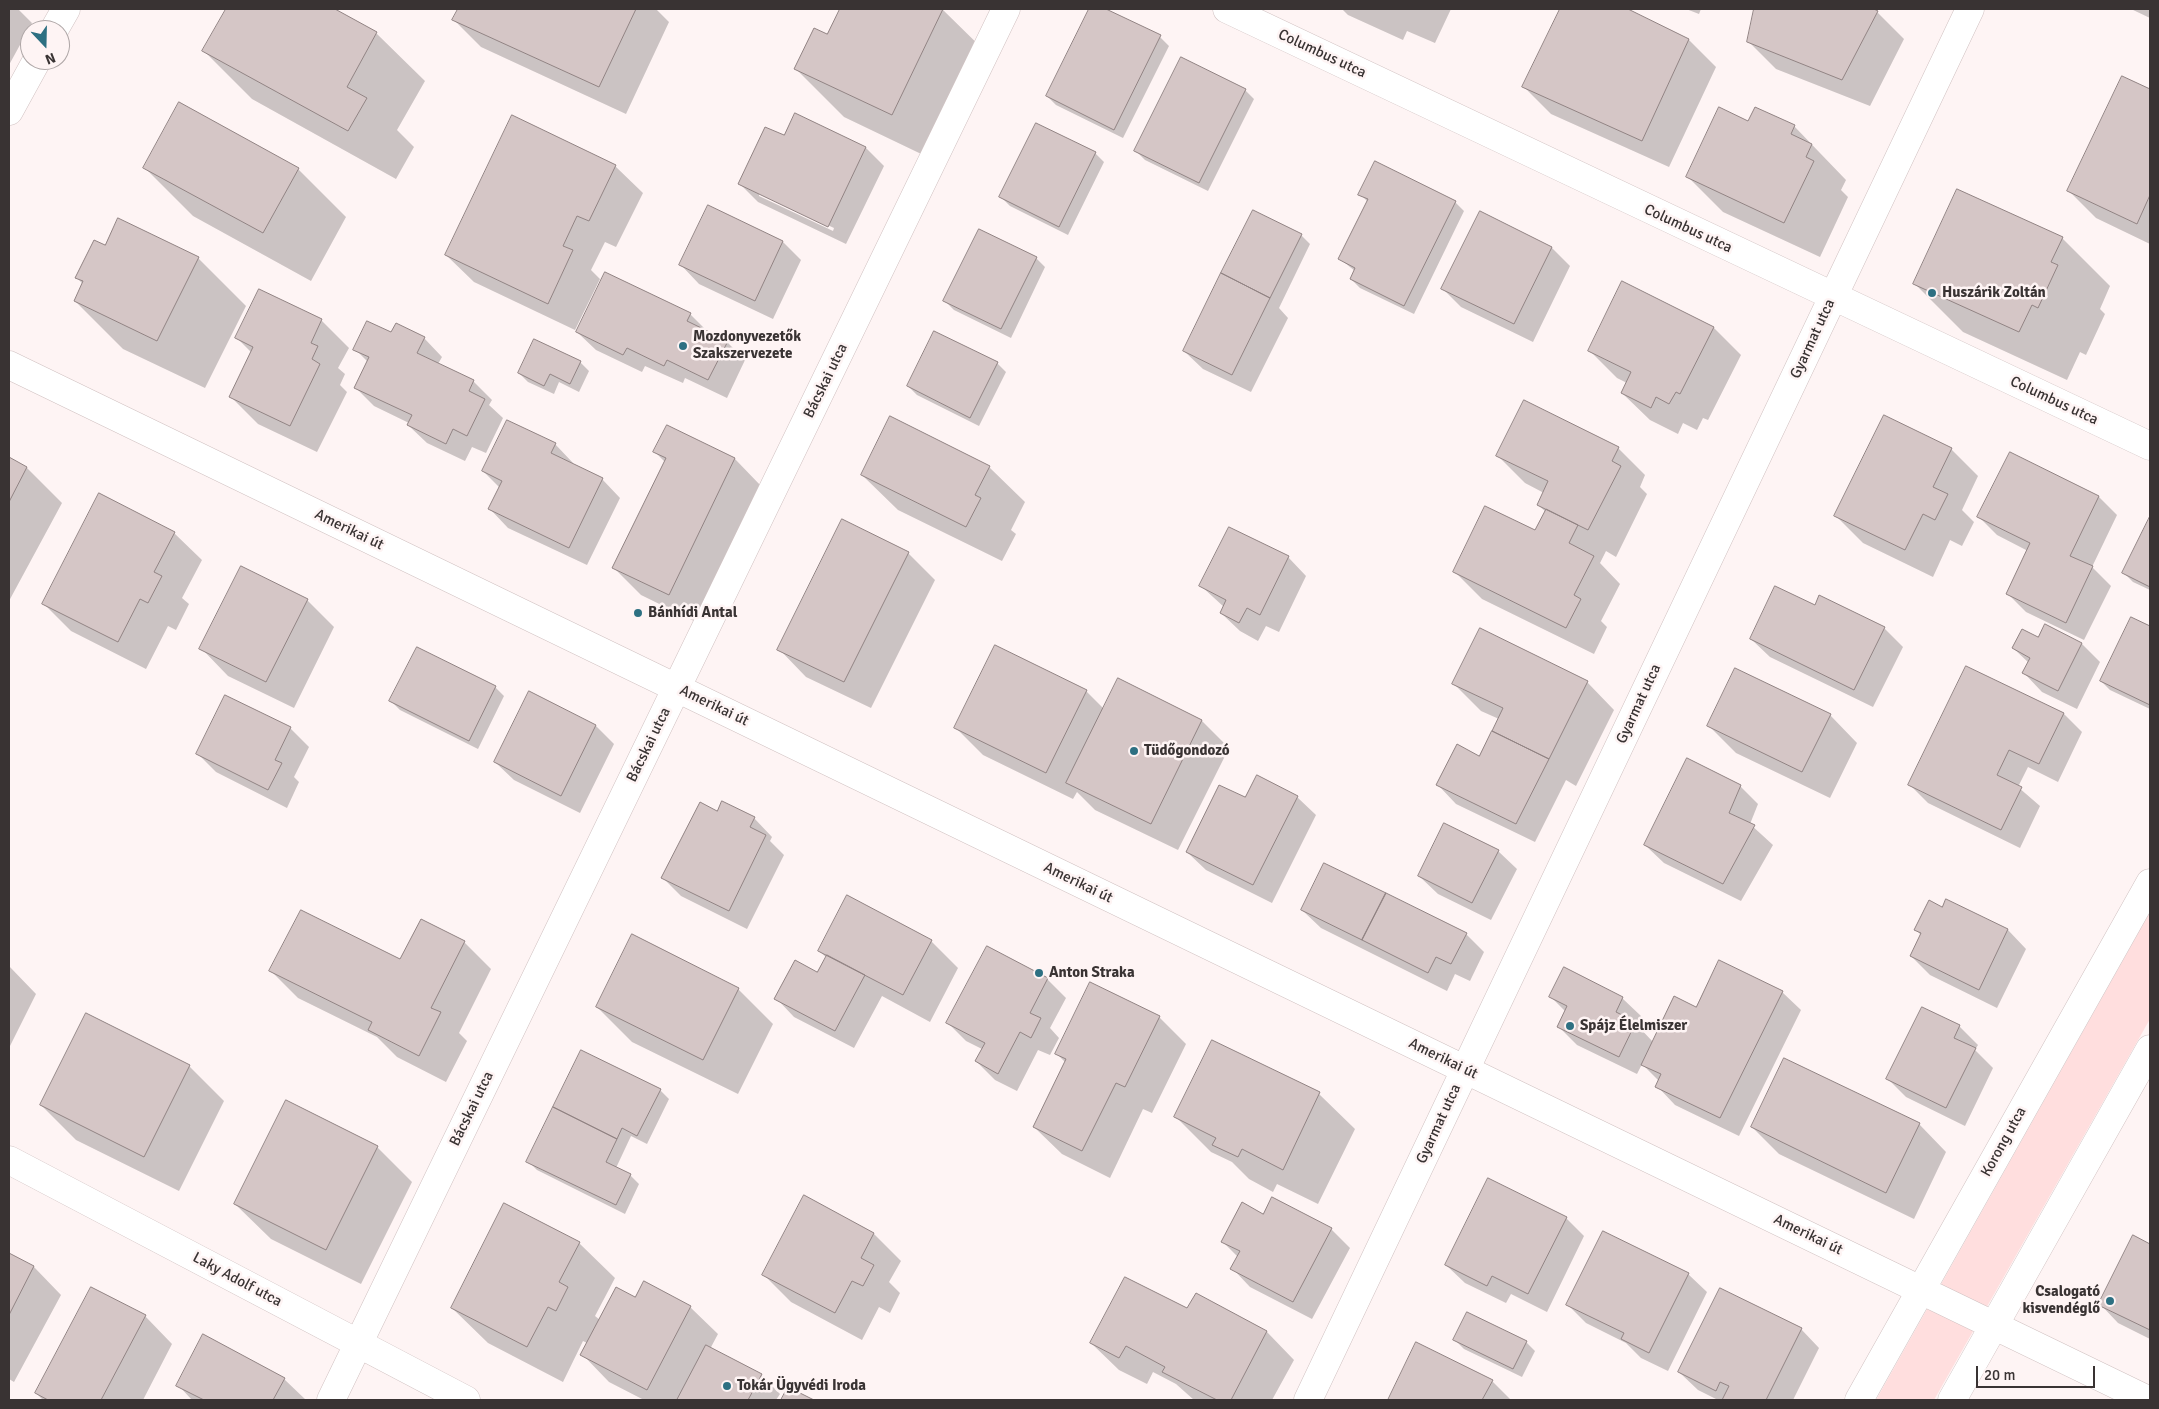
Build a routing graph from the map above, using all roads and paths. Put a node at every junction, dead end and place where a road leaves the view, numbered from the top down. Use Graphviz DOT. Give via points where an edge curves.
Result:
graph roads {
  1 [pos="66,9"];
  2 [pos="1006,9"];
  3 [pos="1227,9"];
  4 [pos="1970,9"];
  5 [pos="60,20"];
  6 [pos="32,70"];
  7 [pos="9,111"];
  8 [pos="1833,297"];
  9 [pos="9,366"];
  10 [pos="2150,446"];
  11 [pos="676,688"];
  12 [pos="2150,883"];
  13 [pos="2150,1049"];
  14 [pos="1465,1070"];
  15 [pos="9,1160"];
  16 [pos="1921,1290"];
  17 [pos="1994,1326"];
  18 [pos="358,1344"];
  19 [pos="331,1400"];
  20 [pos="466,1400"];
  21 [pos="1308,1400"];
  22 [pos="1859,1400"];
  23 [pos="1952,1400"];
  24 [pos="2148,1400"];
  1 -- 5 [label="street"];
  2 -- 11 [label="street, Bácskai utca"];
  3 -- 8 [label="street, Columbus utca"];
  4 -- 8 [label="street, Gyarmat utca"];
  6 -- 7 [label="street"];
  8 -- 10 [label="street, Columbus utca"];
  8 -- 14 [label="street, Gyarmat utca"];
  9 -- 11 [label="street, Amerikai út"];
  11 -- 14 [label="street, Amerikai út"];
  11 -- 18 [label="street, Bácskai utca"];
  12 -- 16 [label="street, Korong utca"];
  13 -- 17 [label="street"];
  14 -- 16 [label="street, Amerikai út"];
  14 -- 21 [label="street, Gyarmat utca"];
  15 -- 18 [label="street, Laky Adolf utca"];
  16 -- 17 [label="street, Amerikai út"];
  16 -- 22 [label="street, Korong utca"];
  17 -- 23 [label="street"];
  17 -- 24 [label="street, Amerikai út"];
  18 -- 19 [label="street, Bácskai utca"];
  18 -- 20 [label="street, Laky Adolf utca"];
}
